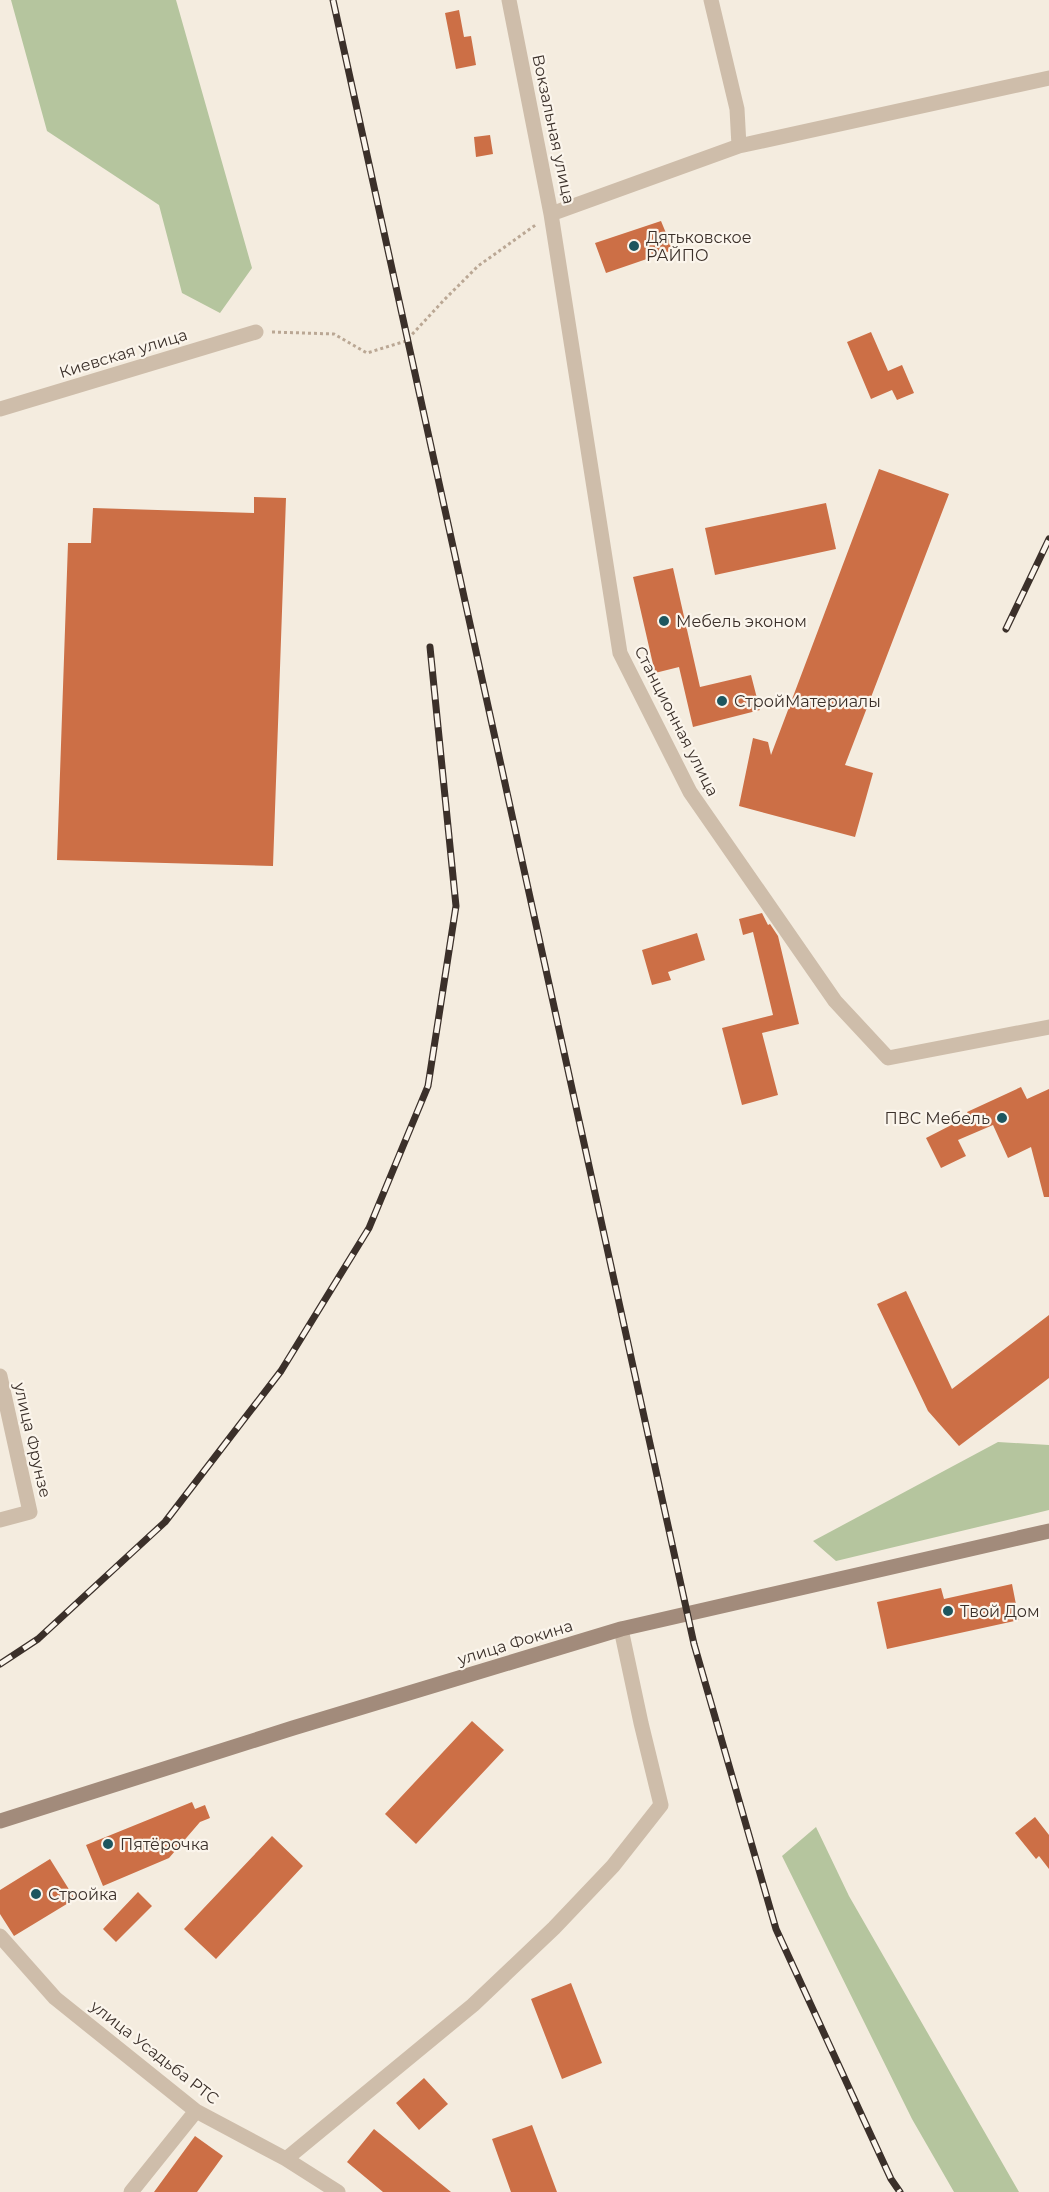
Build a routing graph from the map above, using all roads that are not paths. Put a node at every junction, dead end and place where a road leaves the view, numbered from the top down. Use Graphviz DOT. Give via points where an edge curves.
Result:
graph roads {
  1 [pos="509,0"];
  2 [pos="711,0"];
  3 [pos="1049,78"];
  4 [pos="739,146"];
  5 [pos="551,214"];
  6 [pos="256,332"];
  7 [pos="0,410"];
  8 [pos="1049,1027"];
  9 [pos="0,1376"];
  10 [pos="0,1520"];
  11 [pos="1049,1532"];
  12 [pos="621,1629"];
  13 [pos="0,1821"];
  14 [pos="0,1936"];
  15 [pos="196,2111"];
  16 [pos="286,2159"];
  17 [pos="131,2192"];
  18 [pos="338,2192"];
  1 -- 5 [label="street, Вокзальная улица"];
  2 -- 4 [label="street" via="737,109"];
  3 -- 4 [label="street, Вокзальная улица"];
  4 -- 5 [label="street, Вокзальная улица"];
  5 -- 8 [label="street, Станционная улица" via="620,653 690,792 835,1001 888,1058"];
  6 -- 7 [label="street, Киевская улица"];
  9 -- 10 [label="street, улица Фрунзе" via="30,1512"];
  11 -- 12 [label="main road, улица Фокина"];
  12 -- 13 [label="main road, улица Фокина"];
  12 -- 16 [label="street" via="662,1805 613,1866 473,2005"];
  14 -- 15 [label="street, улица Усадьба РТС" via="55,1998"];
  15 -- 16 [label="street, улица Усадьба РТС"];
  15 -- 17 [label="street"];
  16 -- 18 [label="street, улица Усадьба РТС"];
}
